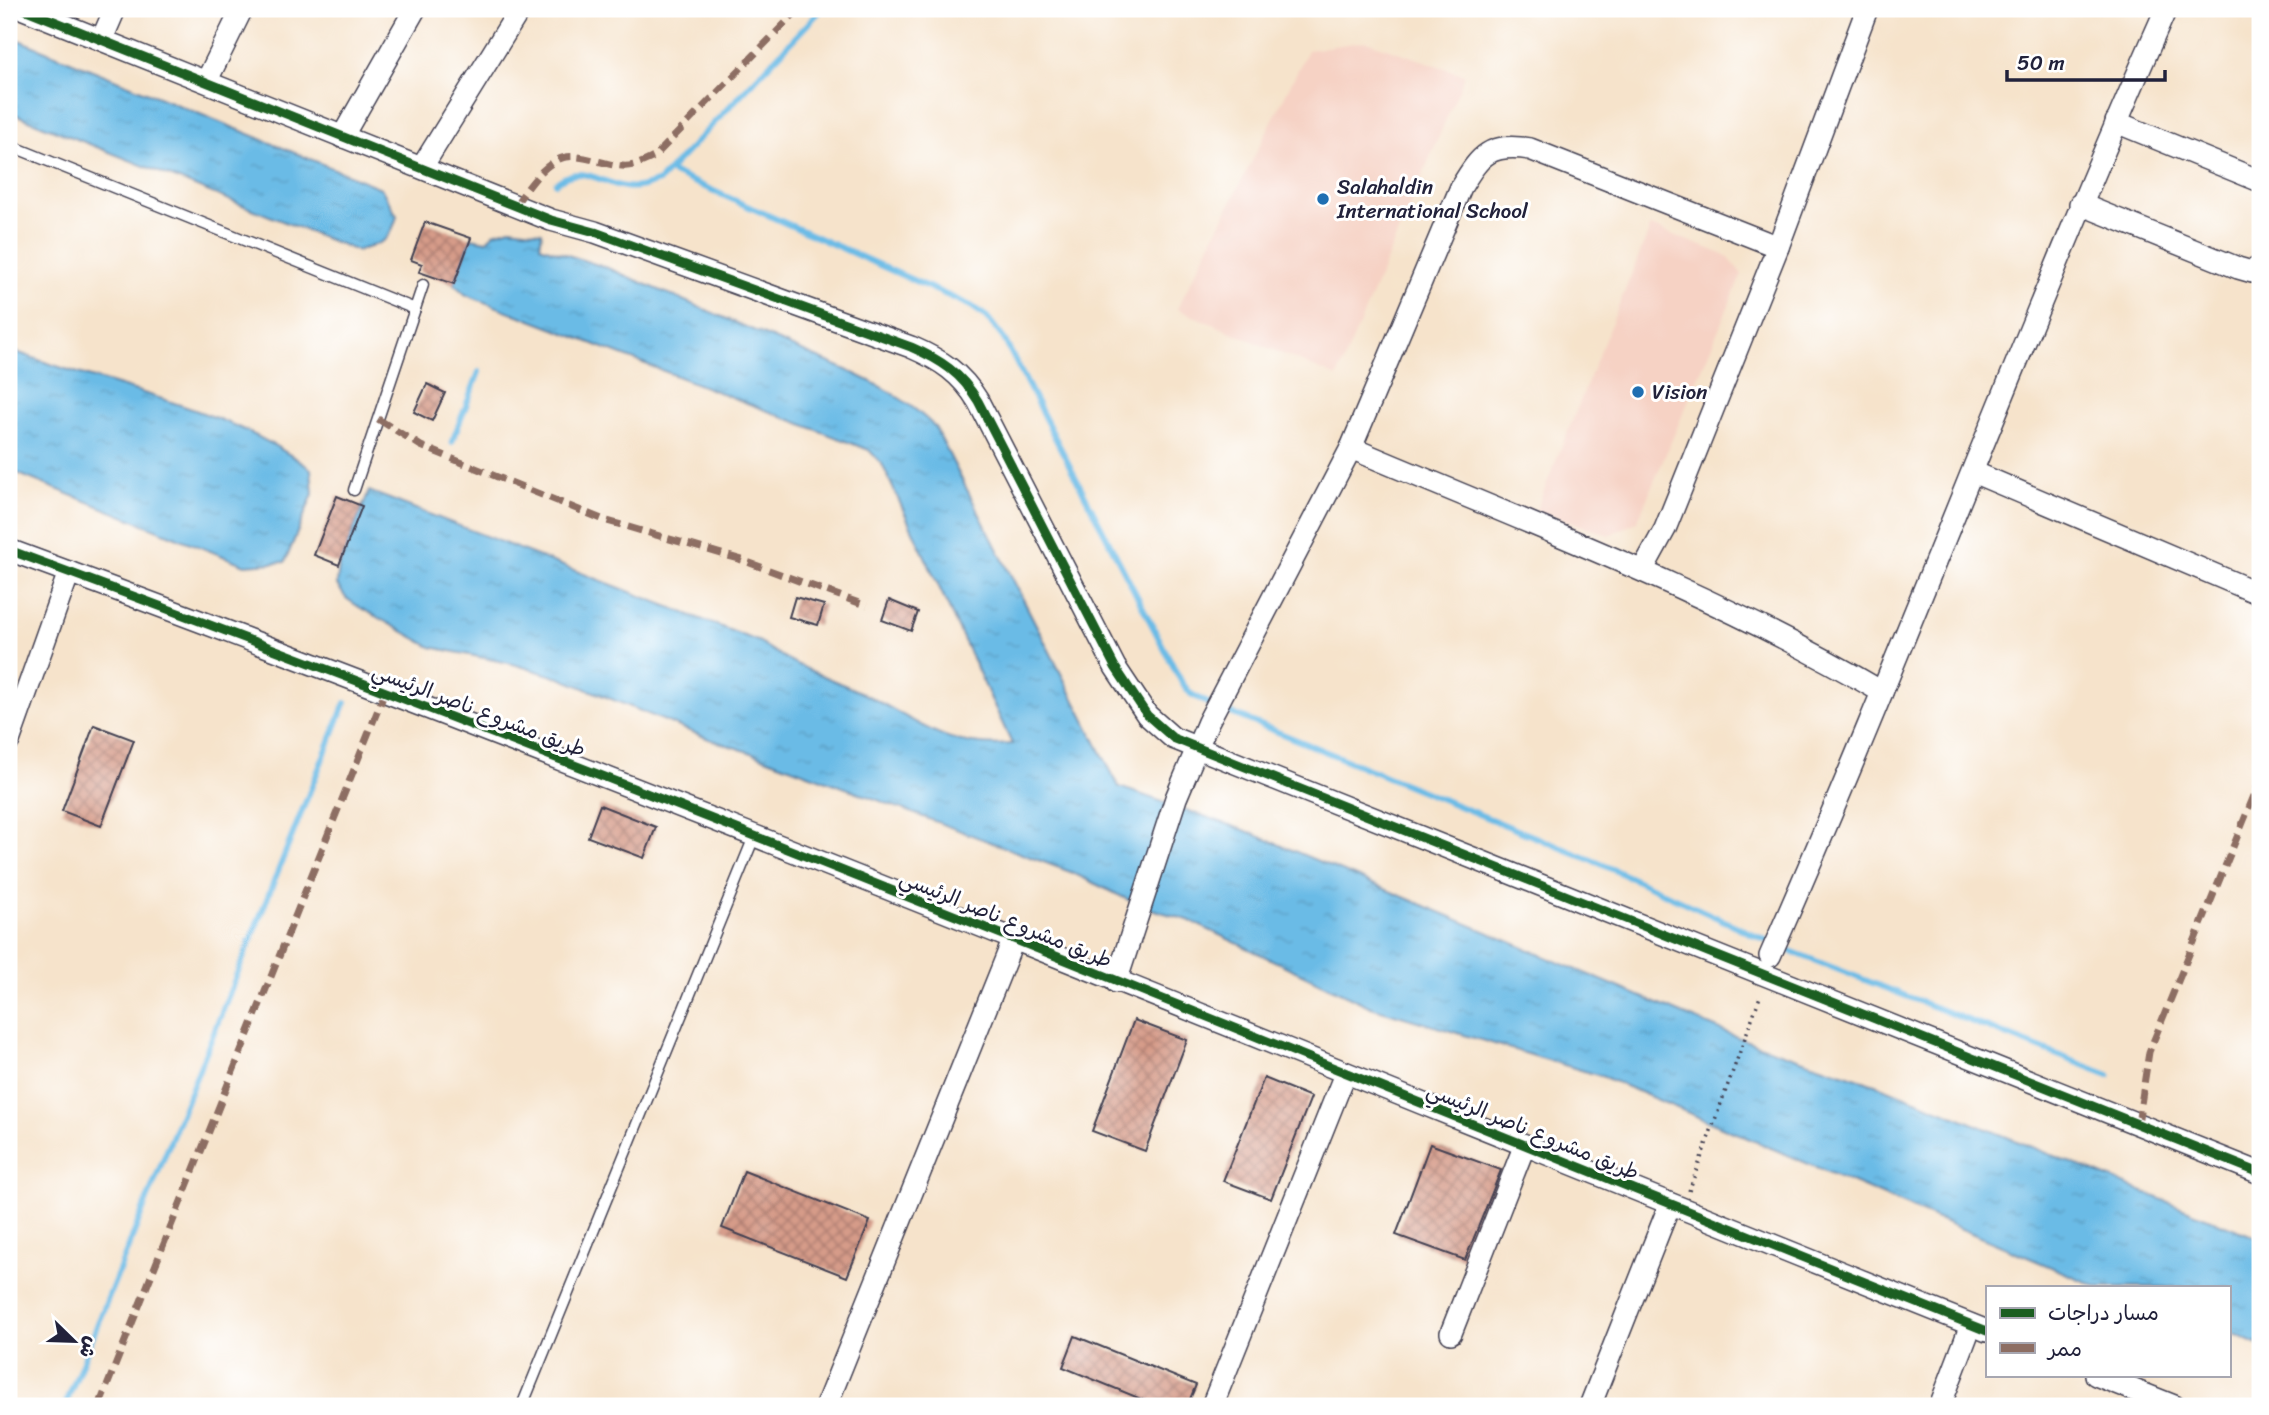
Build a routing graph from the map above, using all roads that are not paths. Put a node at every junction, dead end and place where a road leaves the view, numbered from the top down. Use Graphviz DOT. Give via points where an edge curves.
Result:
graph roads {
  1 [pos="24,9"];
  2 [pos="115,9"];
  3 [pos="242,9"];
  4 [pos="415,9"];
  5 [pos="520,9"];
  6 [pos="1867,9"];
  7 [pos="2166,9"];
  8 [pos="102,39"];
  9 [pos="207,80"];
  10 [pos="2116,122"];
  11 [pos="342,137"];
  12 [pos="9,145"];
  13 [pos="422,167"];
  14 [pos="2260,181"];
  15 [pos="2080,204"];
  16 [pos="1778,247"];
  17 [pos="2260,266"];
  18 [pos="423,285"];
  19 [pos="415,309"];
  20 [pos="1351,448"];
  21 [pos="1973,472"];
  22 [pos="354,491"];
  23 [pos="9,550"];
  24 [pos="1643,569"];
  25 [pos="69,572"];
  26 [pos="2260,594"];
  27 [pos="1882,692"];
  28 [pos="9,741"];
  29 [pos="1197,749"];
  30 [pos="754,837"];
  31 [pos="1013,941"];
  32 [pos="1770,956"];
  33 [pos="1116,982"];
  34 [pos="1345,1074"];
  35 [pos="1524,1147"];
  36 [pos="2260,1173"];
  37 [pos="1676,1207"];
  38 [pos="1979,1328"];
  39 [pos="1451,1333"];
  40 [pos="2099,1376"];
  41 [pos="522,1406"];
  42 [pos="826,1406"];
  43 [pos="1212,1406"];
  44 [pos="1590,1406"];
  45 [pos="1940,1406"];
  46 [pos="2174,1406"];
  1 -- 8 [label="street"];
  2 -- 8 [label="street"];
  3 -- 9 [label="street"];
  4 -- 11 [label="street"];
  5 -- 13 [label="street"];
  6 -- 16 [label="street"];
  7 -- 10 [label="street"];
  8 -- 9 [label="street"];
  9 -- 11 [label="street"];
  10 -- 14 [label="street"];
  10 -- 15 [label="street"];
  11 -- 13 [label="street"];
  12 -- 19 [label="lane"];
  13 -- 29 [label="street" via="551,220 911,347 951,368 978,401 1126,684 1160,729"];
  15 -- 17 [label="street" via="2238,268 2252,272"];
  15 -- 21 [label="street"];
  16 -- 20 [label="street" via="1530,149 1507,146 1486,153 1461,187"];
  16 -- 24 [label="street" via="1665,529"];
  18 -- 19 [label="lane"];
  19 -- 22 [label="lane"];
  20 -- 24 [label="street"];
  20 -- 29 [label="street"];
  21 -- 26 [label="street"];
  21 -- 27 [label="street"];
  23 -- 25 [label="street, طريق مشروع ناصر الرئيسي"];
  24 -- 27 [label="street"];
  25 -- 28 [label="street"];
  25 -- 30 [label="street, طريق مشروع ناصر الرئيسي"];
  27 -- 32 [label="street"];
  29 -- 33 [label="street" via="1175,798"];
  29 -- 36 [label="street"];
  30 -- 31 [label="street, طريق مشروع ناصر الرئيسي"];
  30 -- 41 [label="lane"];
  31 -- 33 [label="street, طريق مشروع ناصر الرئيسي"];
  31 -- 42 [label="street"];
  33 -- 34 [label="street, طريق مشروع ناصر الرئيسي"];
  34 -- 35 [label="street, طريق مشروع ناصر الرئيسي"];
  34 -- 43 [label="street"];
  35 -- 37 [label="street, طريق مشروع ناصر الرئيسي"];
  35 -- 39 [label="street"];
  37 -- 38 [label="street, طريق مشروع ناصر الرئيسي"];
  37 -- 44 [label="street"];
  38 -- 45 [label="street"];
  40 -- 46 [label="street"];
}
